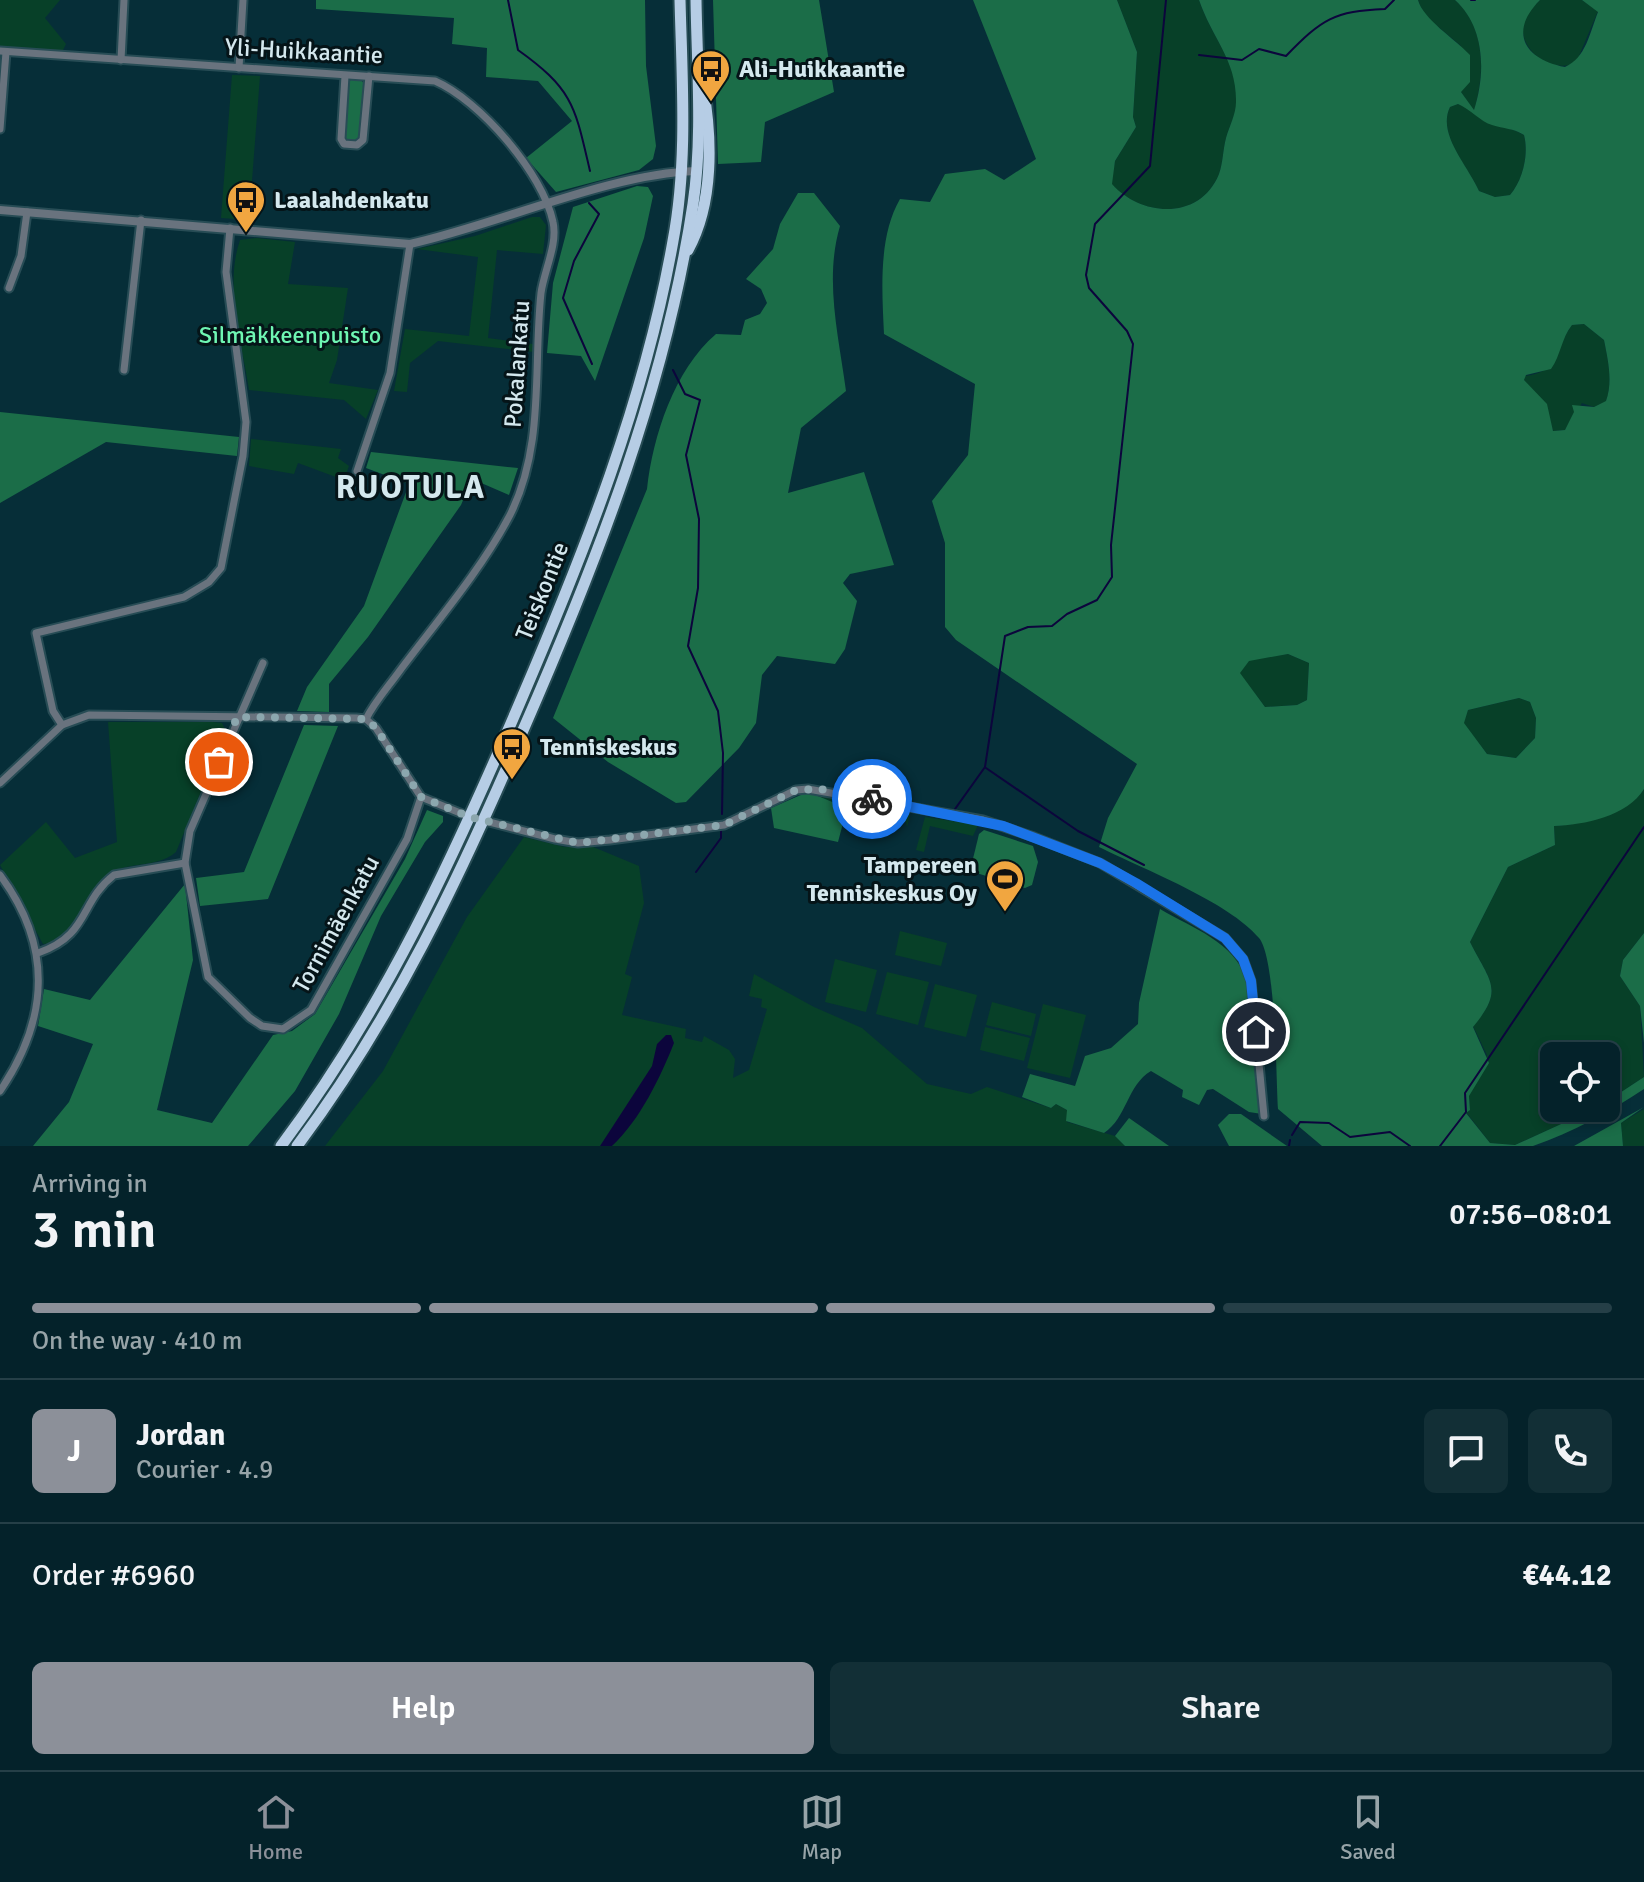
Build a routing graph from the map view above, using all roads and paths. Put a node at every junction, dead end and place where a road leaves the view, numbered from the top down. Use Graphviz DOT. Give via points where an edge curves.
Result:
graph roads {
  1 [pos="124,0"];
  2 [pos="243,0"];
  3 [pos="680,0"];
  4 [pos="696,0"];
  5 [pos="3,52"];
  6 [pos="121,60"];
  7 [pos="239,68"];
  8 [pos="345,76"];
  9 [pos="369,76"];
  10 [pos="697,76"];
  11 [pos="0,129"];
  12 [pos="696,171"];
  13 [pos="681,172"];
  14 [pos="548,205"];
  15 [pos="0,210"];
  16 [pos="27,212"];
  17 [pos="141,220"];
  18 [pos="230,228"];
  19 [pos="410,244"];
  20 [pos="684,259"];
  21 [pos="9,288"];
  22 [pos="124,370"];
  23 [pos="357,471"];
  24 [pos="263,663"];
  25 [pos="237,717"];
  26 [pos="366,719"];
  27 [pos="62,725"];
  28 [pos="0,783"];
  29 [pos="421,797"];
  30 [pos="470,817"];
  31 [pos="484,821"];
  32 [pos="185,863"];
  33 [pos="0,875"];
  34 [pos="38,953"];
  35 [pos="0,1091"];
  36 [pos="1264,1116"];
  37 [pos="281,1146"];
  38 [pos="297,1146"];
  1 -- 6 [label="street"];
  2 -- 7 [label="street"];
  3 -- 13 [label="highway, Teiskontie"];
  4 -- 10 [label="highway, Teiskontie"];
  5 -- 6 [label="street, Yli-Huikkaantie"];
  5 -- 11 [label="street"];
  6 -- 7 [label="street, Yli-Huikkaantie"];
  7 -- 8 [label="street, Yli-Huikkaantie"];
  8 -- 9 [label="street, Yli-Huikkaantie"];
  8 -- 9 [label="street" via="341,139 357,145 363,140"];
  9 -- 14 [label="street, Yli-Huikkaantie" via="418,78 448,87 501,136 539,184"];
  10 -- 12 [label="highway, Teiskontie"];
  10 -- 20 [label="highway" via="703,88 709,160 695,237"];
  12 -- 13 [label="street"];
  12 -- 20 [label="highway, Teiskontie"];
  13 -- 14 [label="street"];
  13 -- 30 [label="highway, Teiskontie" via="662,295 620,442 545,644"];
  14 -- 19 [label="street"];
  14 -- 26 [label="street, Pokalankatu" via="554,234 540,305 536,414 521,487 467,580"];
  15 -- 16 [label="street"];
  16 -- 17 [label="street"];
  16 -- 21 [label="street" via="21,256"];
  17 -- 18 [label="street"];
  17 -- 22 [label="street"];
  18 -- 19 [label="street"];
  18 -- 27 [label="street" via="226,272 246,422 221,568 184,597 36,633 53,711"];
  19 -- 23 [label="street" via="390,373"];
  20 -- 31 [label="highway, Teiskontie" via="667,335 596,550"];
  24 -- 25 [label="street, Tornimäenkatu"];
  25 -- 26 [label="street"];
  25 -- 27 [label="street" via="89,715"];
  25 -- 32 [label="street, Tornimäenkatu" via="190,831"];
  26 -- 29 [label="street"];
  27 -- 28 [label="street"];
  29 -- 30 [label="street"];
  29 -- 32 [label="street, Tornimäenkatu" via="407,839 311,1010 283,1029 250,1018 208,977"];
  30 -- 31 [label="street"];
  30 -- 37 [label="highway, Teiskontie" via="387,984"];
  31 -- 36 [label="street" via="578,843 737,821 796,790 820,789 1003,826 1100,863 1225,938 1243,959 1251,981"];
  31 -- 38 [label="highway, Teiskontie" via="414,965"];
  32 -- 34 [label="street" via="114,875 74,933"];
  33 -- 34 [label="street"];
  34 -- 35 [label="street" via="32,1032"];
}
